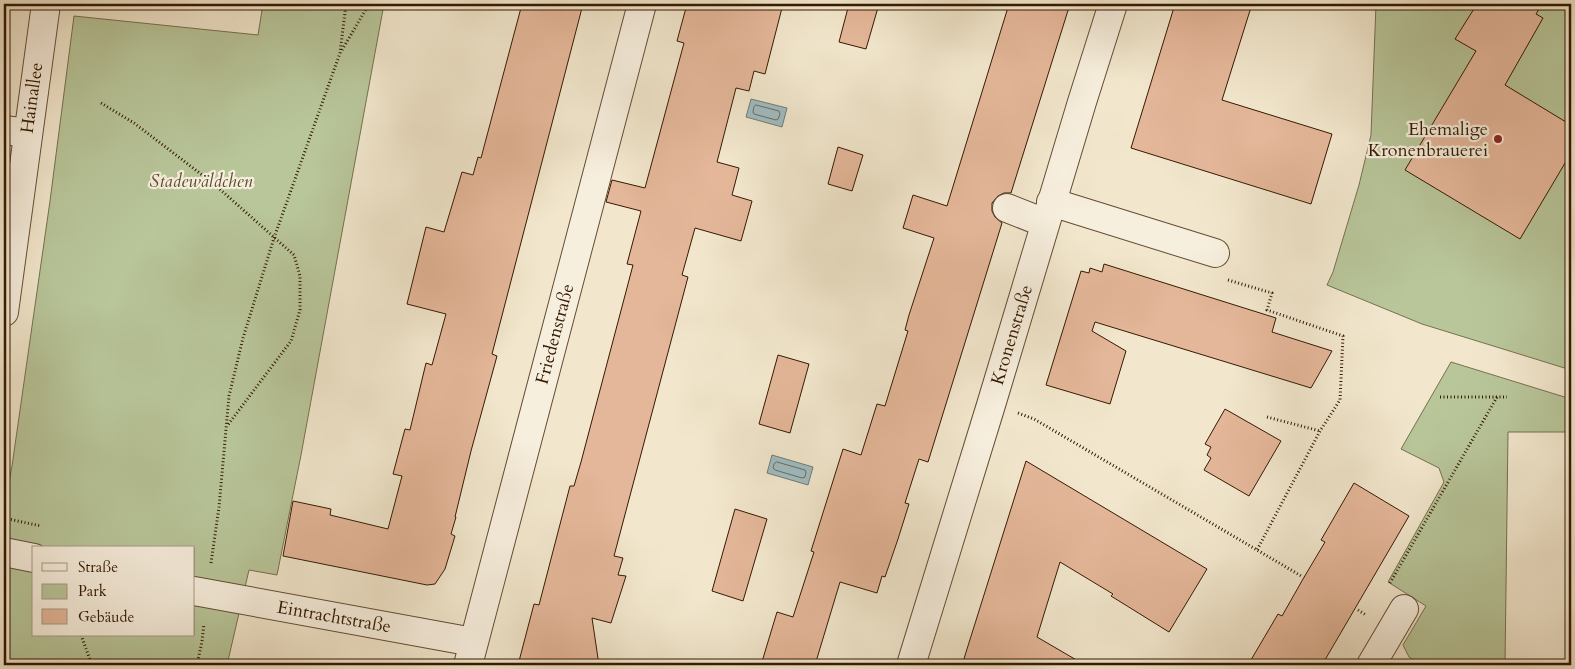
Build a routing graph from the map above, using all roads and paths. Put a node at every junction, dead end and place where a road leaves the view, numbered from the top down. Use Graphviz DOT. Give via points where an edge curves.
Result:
graph roads {
  1 [pos="46,4"];
  2 [pos="346,4"];
  3 [pos="369,4"];
  4 [pos="642,4"];
  5 [pos="1113,4"];
  6 [pos="340,53"];
  7 [pos="101,103"];
  8 [pos="16,131"];
  9 [pos="1007,208"];
  10 [pos="1048,213"];
  11 [pos="274,238"];
  12 [pos="1215,253"];
  13 [pos="1224,279"];
  14 [pos="4,312"];
  15 [pos="1440,397"];
  16 [pos="1497,397"];
  17 [pos="1507,397"];
  18 [pos="991,405"];
  19 [pos="1268,417"];
  20 [pos="226,426"];
  21 [pos="1320,431"];
  22 [pos="4,518"];
  23 [pos="41,526"];
  24 [pos="1257,550"];
  25 [pos="4,552"];
  26 [pos="32,558"];
  27 [pos="1303,577"];
  28 [pos="1389,583"];
  29 [pos="200,592"];
  30 [pos="1404,609"];
  31 [pos="81,636"];
  32 [pos="471,654"];
  33 [pos="92,665"];
  34 [pos="197,665"];
  35 [pos="911,665"];
  36 [pos="1371,665"];
  1 -- 8 [label="street, Hainallee"];
  2 -- 6 [label="path"];
  3 -- 6 [label="path"];
  4 -- 32 [label="street, Friedenstraße"];
  5 -- 10 [label="street, Kronenstraße"];
  6 -- 11 [label="path"];
  7 -- 11 [label="path" via="134,123 214,184"];
  8 -- 14 [label="street, Hainallee"];
  9 -- 10 [label="street"];
  10 -- 12 [label="street"];
  10 -- 18 [label="street, Kronenstraße"];
  11 -- 20 [label="path" via="243,338"];
  11 -- 20 [label="path" via="294,255 300,276 300,310 291,341"];
  13 -- 21 [label="path" via="1272,293 1267,310 1343,336 1340,400"];
  15 -- 16 [label="path"];
  16 -- 17 [label="path"];
  16 -- 28 [label="path"];
  18 -- 24 [label="path" via="1034,419"];
  18 -- 35 [label="street, Kronenstraße"];
  19 -- 21 [label="path"];
  20 -- 29 [label="path" via="219,507"];
  21 -- 24 [label="path"];
  22 -- 23 [label="path"];
  24 -- 27 [label="path"];
  25 -- 26 [label="street"];
  29 -- 32 [label="street, Eintrachtstraße"];
  29 -- 34 [label="path" via="202,641"];
  30 -- 36 [label="street"];
  31 -- 33 [label="path"];
}
